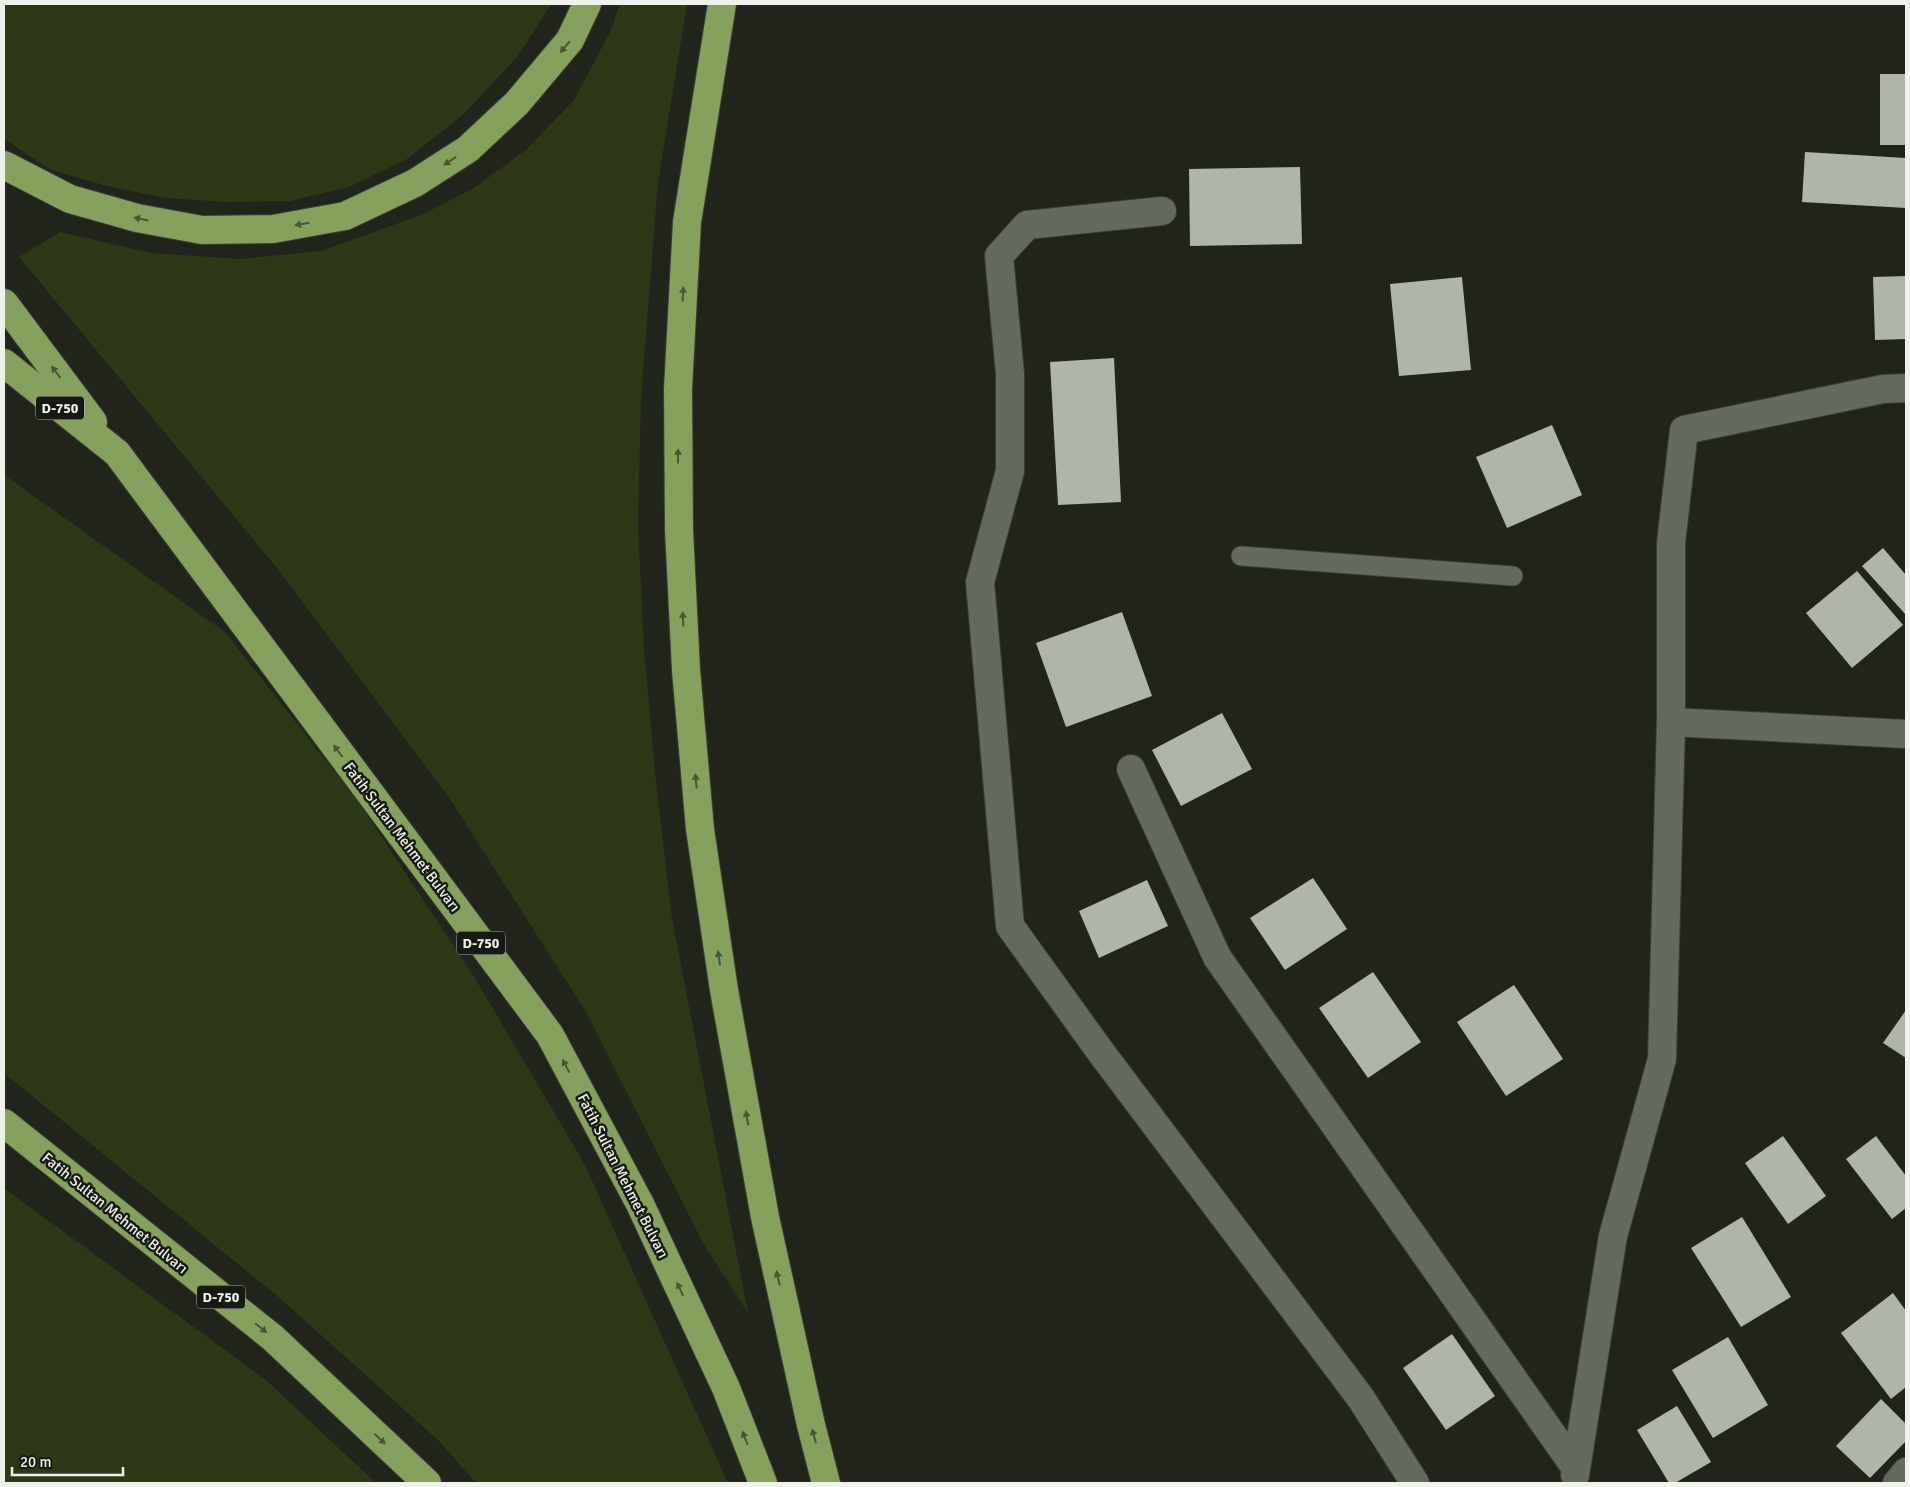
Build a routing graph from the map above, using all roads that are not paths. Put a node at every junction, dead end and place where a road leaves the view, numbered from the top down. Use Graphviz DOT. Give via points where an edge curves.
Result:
graph roads {
  1 [pos="587,4"];
  2 [pos="722,4"];
  3 [pos="4,165"];
  4 [pos="1162,210"];
  5 [pos="4,303"];
  6 [pos="4,363"];
  7 [pos="1906,388"];
  8 [pos="116,453"];
  9 [pos="1241,556"];
  10 [pos="1513,576"];
  11 [pos="1671,722"];
  12 [pos="1906,734"];
  13 [pos="1131,769"];
  14 [pos="4,1123"];
  15 [pos="1906,1472"];
  16 [pos="1575,1475"];
  17 [pos="427,1483"];
  18 [pos="763,1483"];
  19 [pos="826,1483"];
  20 [pos="1415,1483"];
  21 [pos="1897,1483"];
  1 -- 3 [label="highway, one-way" via="570,40 517,103 468,149 415,183 345,216 273,229 202,230 136,218 70,199"];
  19 -- 2 [label="highway, one-way" via="764,1217 726,999 700,829 686,670 679,530 678,389 687,222"];
  4 -- 20 [label="street" via="1027,225 999,256 1010,374 1010,471 980,582 1010,926 1100,1052 1360,1397"];
  8 -- 5 [label="highway, one-way"];
  6 -- 8 [label="highway, Fatih Sultan Mehmet Bulvarı / D-750"];
  7 -- 11 [label="street" via="1884,389 1684,430 1671,543"];
  18 -- 8 [label="highway, Fatih Sultan Mehmet Bulvarı / D-750, one-way" via="726,1388 640,1204 550,1035"];
  9 -- 10 [label="lane"];
  11 -- 12 [label="street"];
  11 -- 16 [label="street" via="1662,1059 1613,1236"];
  13 -- 16 [label="street" via="1217,957"];
  14 -- 17 [label="highway, Fatih Sultan Mehmet Bulvarı / D-750, one-way" via="273,1338"];
  15 -- 21 [label="street"];
}
